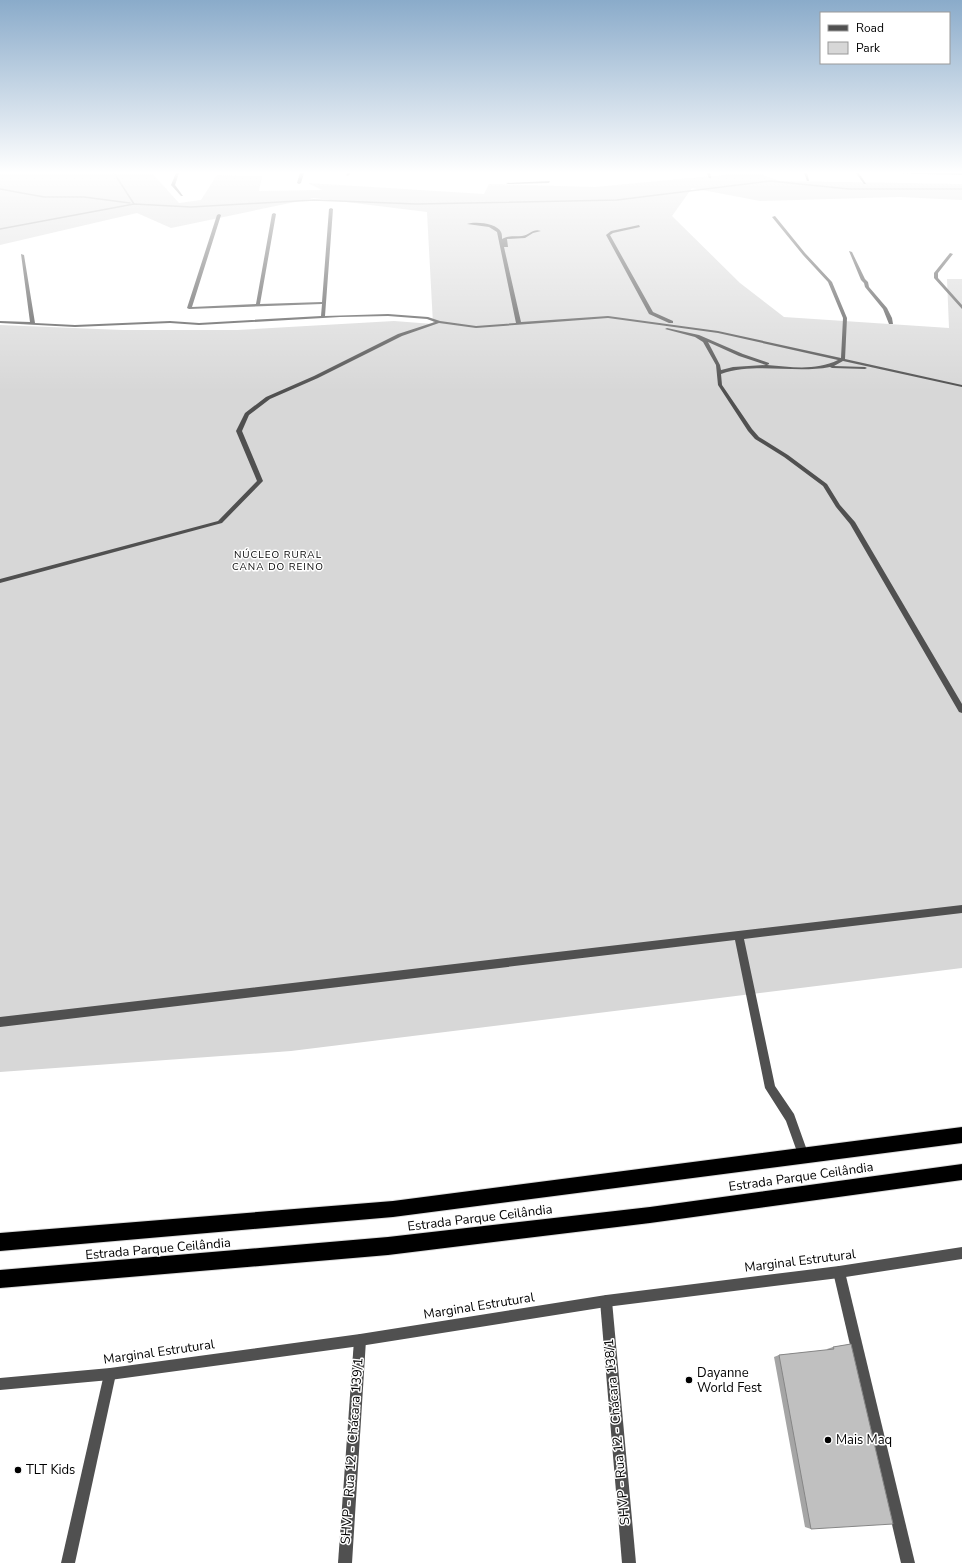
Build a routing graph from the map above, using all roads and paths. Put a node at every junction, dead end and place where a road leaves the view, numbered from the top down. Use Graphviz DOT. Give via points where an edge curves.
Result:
graph roads {
  1 [pos="209,246"];
  2 [pos="268,246"];
  3 [pos="328,246"];
  4 [pos="502,246"];
  5 [pos="505,246"];
  6 [pos="614,246"];
  7 [pos="797,246"];
  8 [pos="850,252"];
  9 [pos="951,254"];
  10 [pos="22,255"];
  11 [pos="324,303"];
  12 [pos="258,305"];
  13 [pos="962,308"];
  14 [pos="323,317"];
  15 [pos="517,317"];
  16 [pos="0,322"];
  17 [pos="440,322"];
  18 [pos="645,323"];
  19 [pos="892,323"];
  20 [pos="32,324"];
  21 [pos="518,324"];
  22 [pos="687,327"];
  23 [pos="697,336"];
  24 [pos="843,359"];
  25 [pos="776,367"];
  26 [pos="830,367"];
  27 [pos="882,368"];
  28 [pos="718,373"];
  29 [pos="962,386"];
  30 [pos="0,581"];
  31 [pos="962,710"];
  32 [pos="962,909"];
  33 [pos="739,936"];
  34 [pos="0,1022"];
  35 [pos="962,1135"];
  36 [pos="804,1156"];
  37 [pos="962,1172"];
  38 [pos="0,1242"];
  39 [pos="962,1253"];
  40 [pos="839,1272"];
  41 [pos="0,1279"];
  42 [pos="606,1301"];
  43 [pos="360,1340"];
  44 [pos="110,1374"];
  45 [pos="0,1384"];
  46 [pos="68,1563"];
  47 [pos="345,1563"];
  48 [pos="628,1563"];
  49 [pos="908,1563"];
  1 -- 12 [label="street" via="189,308"];
  2 -- 12 [label="street"];
  3 -- 11 [label="street"];
  4 -- 15 [label="street"];
  5 -- 15 [label="street" via="517,304 522,312"];
  6 -- 22 [label="street" via="651,313"];
  7 -- 24 [label="street" via="830,282 845,318"];
  8 -- 19 [label="street" via="867,287 887,310"];
  9 -- 13 [label="street" via="936,273 936,278"];
  10 -- 20 [label="street"];
  11 -- 12 [label="street"];
  11 -- 14 [label="street"];
  14 -- 17 [label="street" via="388,315 428,318"];
  14 -- 20 [label="street" via="199,324"];
  15 -- 21 [label="street"];
  16 -- 20 [label="street"];
  17 -- 21 [label="street" via="476,326"];
  17 -- 30 [label="street" via="400,334 268,398 247,414 239,431 260,481 220,522"];
  18 -- 21 [label="street" via="608,317"];
  18 -- 22 [label="street"];
  18 -- 23 [label="street"];
  22 -- 24 [label="street"];
  23 -- 25 [label="street"];
  23 -- 28 [label="street" via="704,341 718,365"];
  24 -- 26 [label="street"];
  24 -- 27 [label="street"];
  25 -- 26 [label="street"];
  25 -- 28 [label="street" via="737,366"];
  26 -- 27 [label="street"];
  27 -- 29 [label="street"];
  28 -- 31 [label="street" via="720,385 756,438 786,456 825,485 838,506 854,523"];
  32 -- 33 [label="street"];
  33 -- 34 [label="street"];
  33 -- 36 [label="street" via="770,1088 790,1118"];
  35 -- 36 [label="highway, Estrada Parque Ceilândia"];
  36 -- 38 [label="highway, Estrada Parque Ceilândia" via="393,1208"];
  37 -- 41 [label="highway, Estrada Parque Ceilândia" via="650,1215 388,1246"];
  39 -- 40 [label="street, Marginal Estrutural"];
  40 -- 42 [label="street, Marginal Estrutural"];
  40 -- 49 [label="street"];
  42 -- 43 [label="street, Marginal Estrutural"];
  42 -- 48 [label="street, SHVP - Rua 12 - Chácara 138/1"];
  43 -- 44 [label="street, Marginal Estrutural"];
  43 -- 47 [label="street, SHVP - Rua 12 - Chácara 139/1"];
  44 -- 45 [label="street, Marginal Estrutural"];
  44 -- 46 [label="street"];
}
